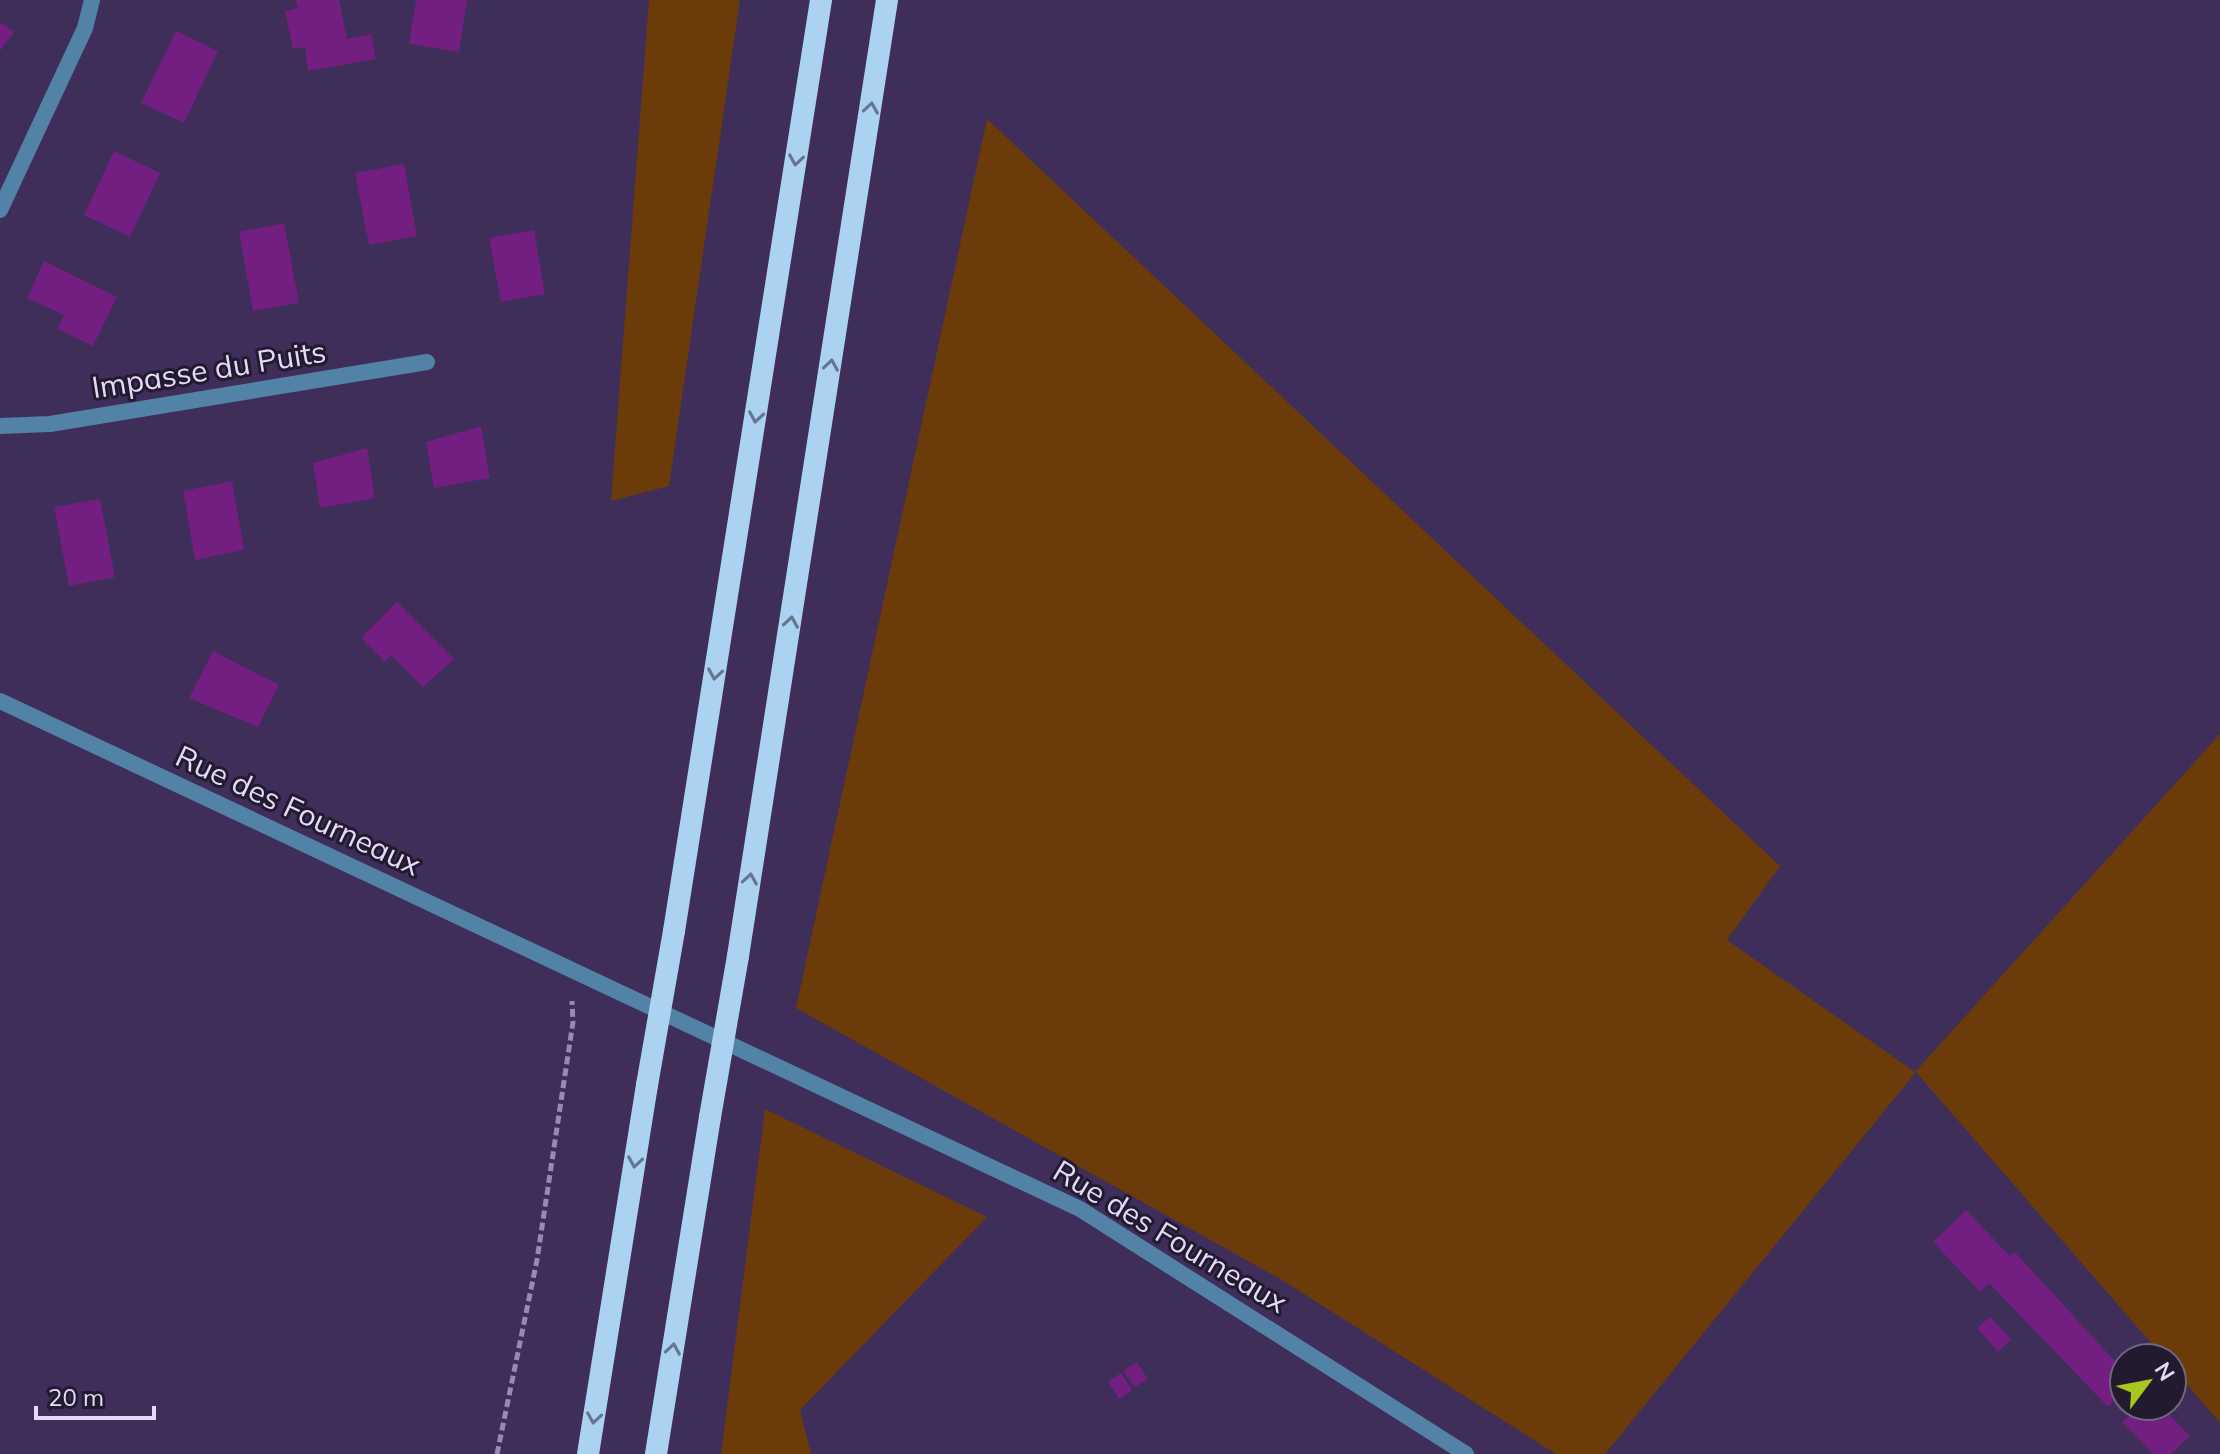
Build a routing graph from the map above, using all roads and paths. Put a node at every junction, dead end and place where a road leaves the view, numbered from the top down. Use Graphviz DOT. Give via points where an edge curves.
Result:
graph roads {
  1 [pos="92,0"];
  2 [pos="821,0"];
  3 [pos="887,0"];
  4 [pos="0,210"];
  5 [pos="427,362"];
  6 [pos="0,426"];
  7 [pos="0,701"];
  8 [pos="572,972"];
  9 [pos="497,1454"];
  10 [pos="588,1454"];
  11 [pos="656,1454"];
  12 [pos="1466,1454"];
  1 -- 4 [label="street" via="85,28"];
  2 -- 10 [label="highway, one-way, bridge"];
  11 -- 3 [label="highway, one-way, bridge"];
  5 -- 6 [label="street, Impasse du Puits" via="50,424"];
  7 -- 8 [label="street, Rue des Fourneaux"];
  8 -- 9 [label="path" via="573,1022 537,1260"];
  8 -- 12 [label="street, Rue des Fourneaux" via="1080,1209"];
}
